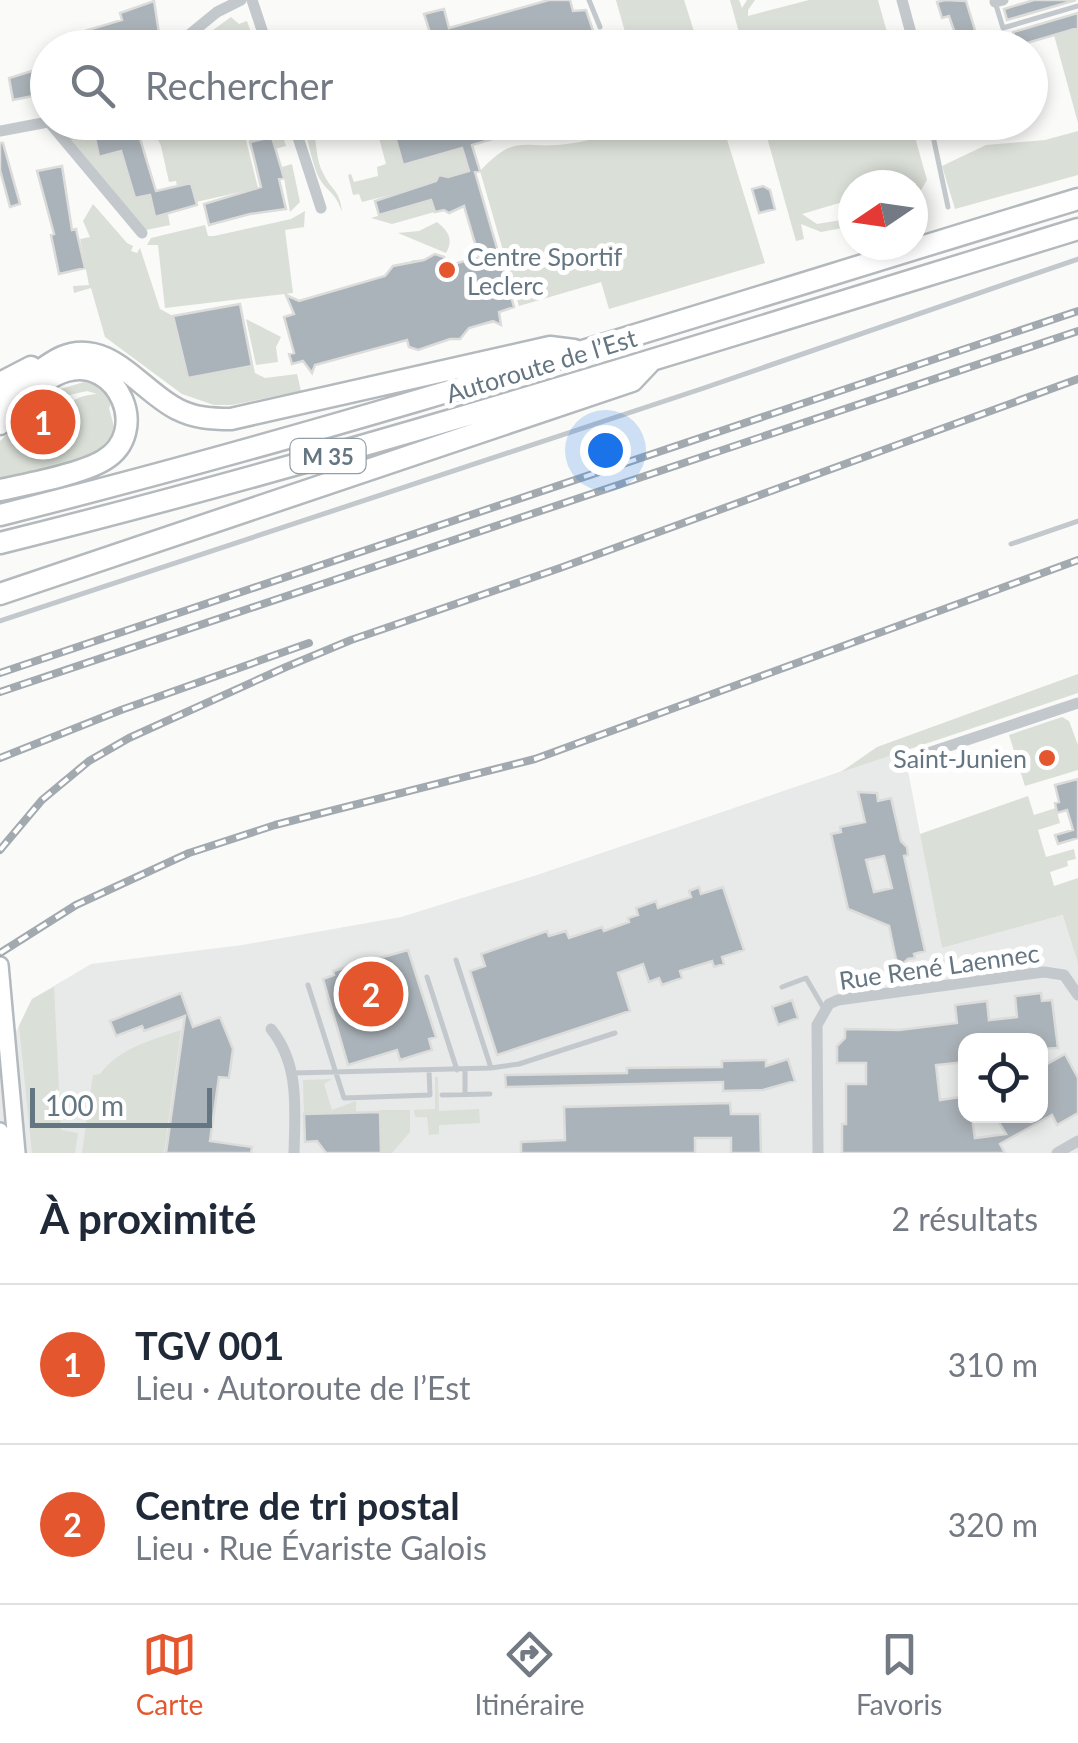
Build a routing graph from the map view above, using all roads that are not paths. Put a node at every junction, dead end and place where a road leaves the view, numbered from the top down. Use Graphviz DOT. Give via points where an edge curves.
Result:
graph roads {
  1 [pos="241,0"];
  2 [pos="252,0"];
  3 [pos="589,0"];
  4 [pos="902,0"];
  5 [pos="999,1"];
  6 [pos="1078,6"];
  7 [pos="600,27"];
  8 [pos="195,30"];
  9 [pos="262,30"];
  10 [pos="910,30"];
  11 [pos="30,125"];
  12 [pos="0,131"];
  13 [pos="63,140"];
  14 [pos="298,140"];
  15 [pos="934,140"];
  16 [pos="1078,200"];
  17 [pos="948,207"];
  18 [pos="321,208"];
  19 [pos="1078,229"];
  20 [pos="142,233"];
  21 [pos="1078,259"];
  22 [pos="586,351"];
  23 [pos="653,360"];
  24 [pos="0,383"];
  25 [pos="305,404"];
  26 [pos="0,405"];
  27 [pos="0,424"];
  28 [pos="0,490"];
  29 [pos="0,515"];
  30 [pos="1078,521"];
  31 [pos="0,543"];
  32 [pos="1011,544"];
  33 [pos="0,594"];
  34 [pos="0,621"];
  35 [pos="1077,707"];
  36 [pos="910,760"];
  37 [pos="456,960"];
  38 [pos="0,965"];
  39 [pos="427,977"];
  40 [pos="308,985"];
  41 [pos="782,986"];
  42 [pos="1078,996"];
  43 [pos="824,1010"];
  44 [pos="271,1029"];
  45 [pos="614,1033"];
  46 [pos="491,1068"];
  47 [pos="461,1070"];
  48 [pos="429,1071"];
  49 [pos="337,1072"];
  50 [pos="293,1073"];
  51 [pos="442,1094"];
  52 [pos="465,1094"];
  53 [pos="490,1094"];
  54 [pos="0,1130"];
  55 [pos="1078,1141"];
  56 [pos="2,1153"];
  57 [pos="17,1153"];
  58 [pos="294,1153"];
  59 [pos="818,1153"];
  60 [pos="1057,1153"];
  1 -- 8 [label="street"];
  2 -- 9 [label="street"];
  3 -- 7 [label="lane"];
  4 -- 10 [label="street"];
  5 -- 6 [label="lane" via="1003,28"];
  11 -- 12 [label="street"];
  13 -- 20 [label="street"];
  14 -- 18 [label="street"];
  15 -- 17 [label="lane"];
  16 -- 22 [label="highway, Autoroute de l’Est / M 35"];
  19 -- 23 [label="highway, Autoroute de l’Est / M 35"];
  21 -- 34 [label="lane"];
  22 -- 25 [label="highway" via="550,347"];
  22 -- 29 [label="highway, Autoroute de l’Est / M 35"];
  23 -- 31 [label="highway, Autoroute de l’Est / M 35"];
  23 -- 33 [label="highway" via="632,381"];
  24 -- 25 [label="highway" via="59,350 90,347 110,352 195,405 214,410"];
  25 -- 26 [label="highway" via="230,419 196,416 162,400 116,363 80,353 53,363"];
  27 -- 28 [label="highway" via="49,378 82,369 108,378 128,420 121,444 104,460"];
  30 -- 32 [label="lane"];
  35 -- 36 [label="street"];
  37 -- 46 [label="lane"];
  38 -- 57 [label="street"];
  39 -- 47 [label="lane"];
  40 -- 49 [label="lane"];
  41 -- 43 [label="lane" via="806,978"];
  42 -- 43 [label="street, Rue René Laennec" via="1064,975 1044,972 838,1000"];
  43 -- 59 [label="street, Rue René Laennec" via="817,1025"];
  44 -- 50 [label="street"];
  45 -- 46 [label="lane"];
  46 -- 47 [label="lane"];
  47 -- 48 [label="lane"];
  47 -- 52 [label="lane"];
  48 -- 49 [label="lane"];
  48 -- 49 [label="lane" via="430,1094 344,1098"];
  49 -- 50 [label="lane"];
  50 -- 58 [label="street"];
  51 -- 52 [label="lane"];
  52 -- 53 [label="lane"];
  54 -- 56 [label="street"];
  55 -- 60 [label="street"];
}
